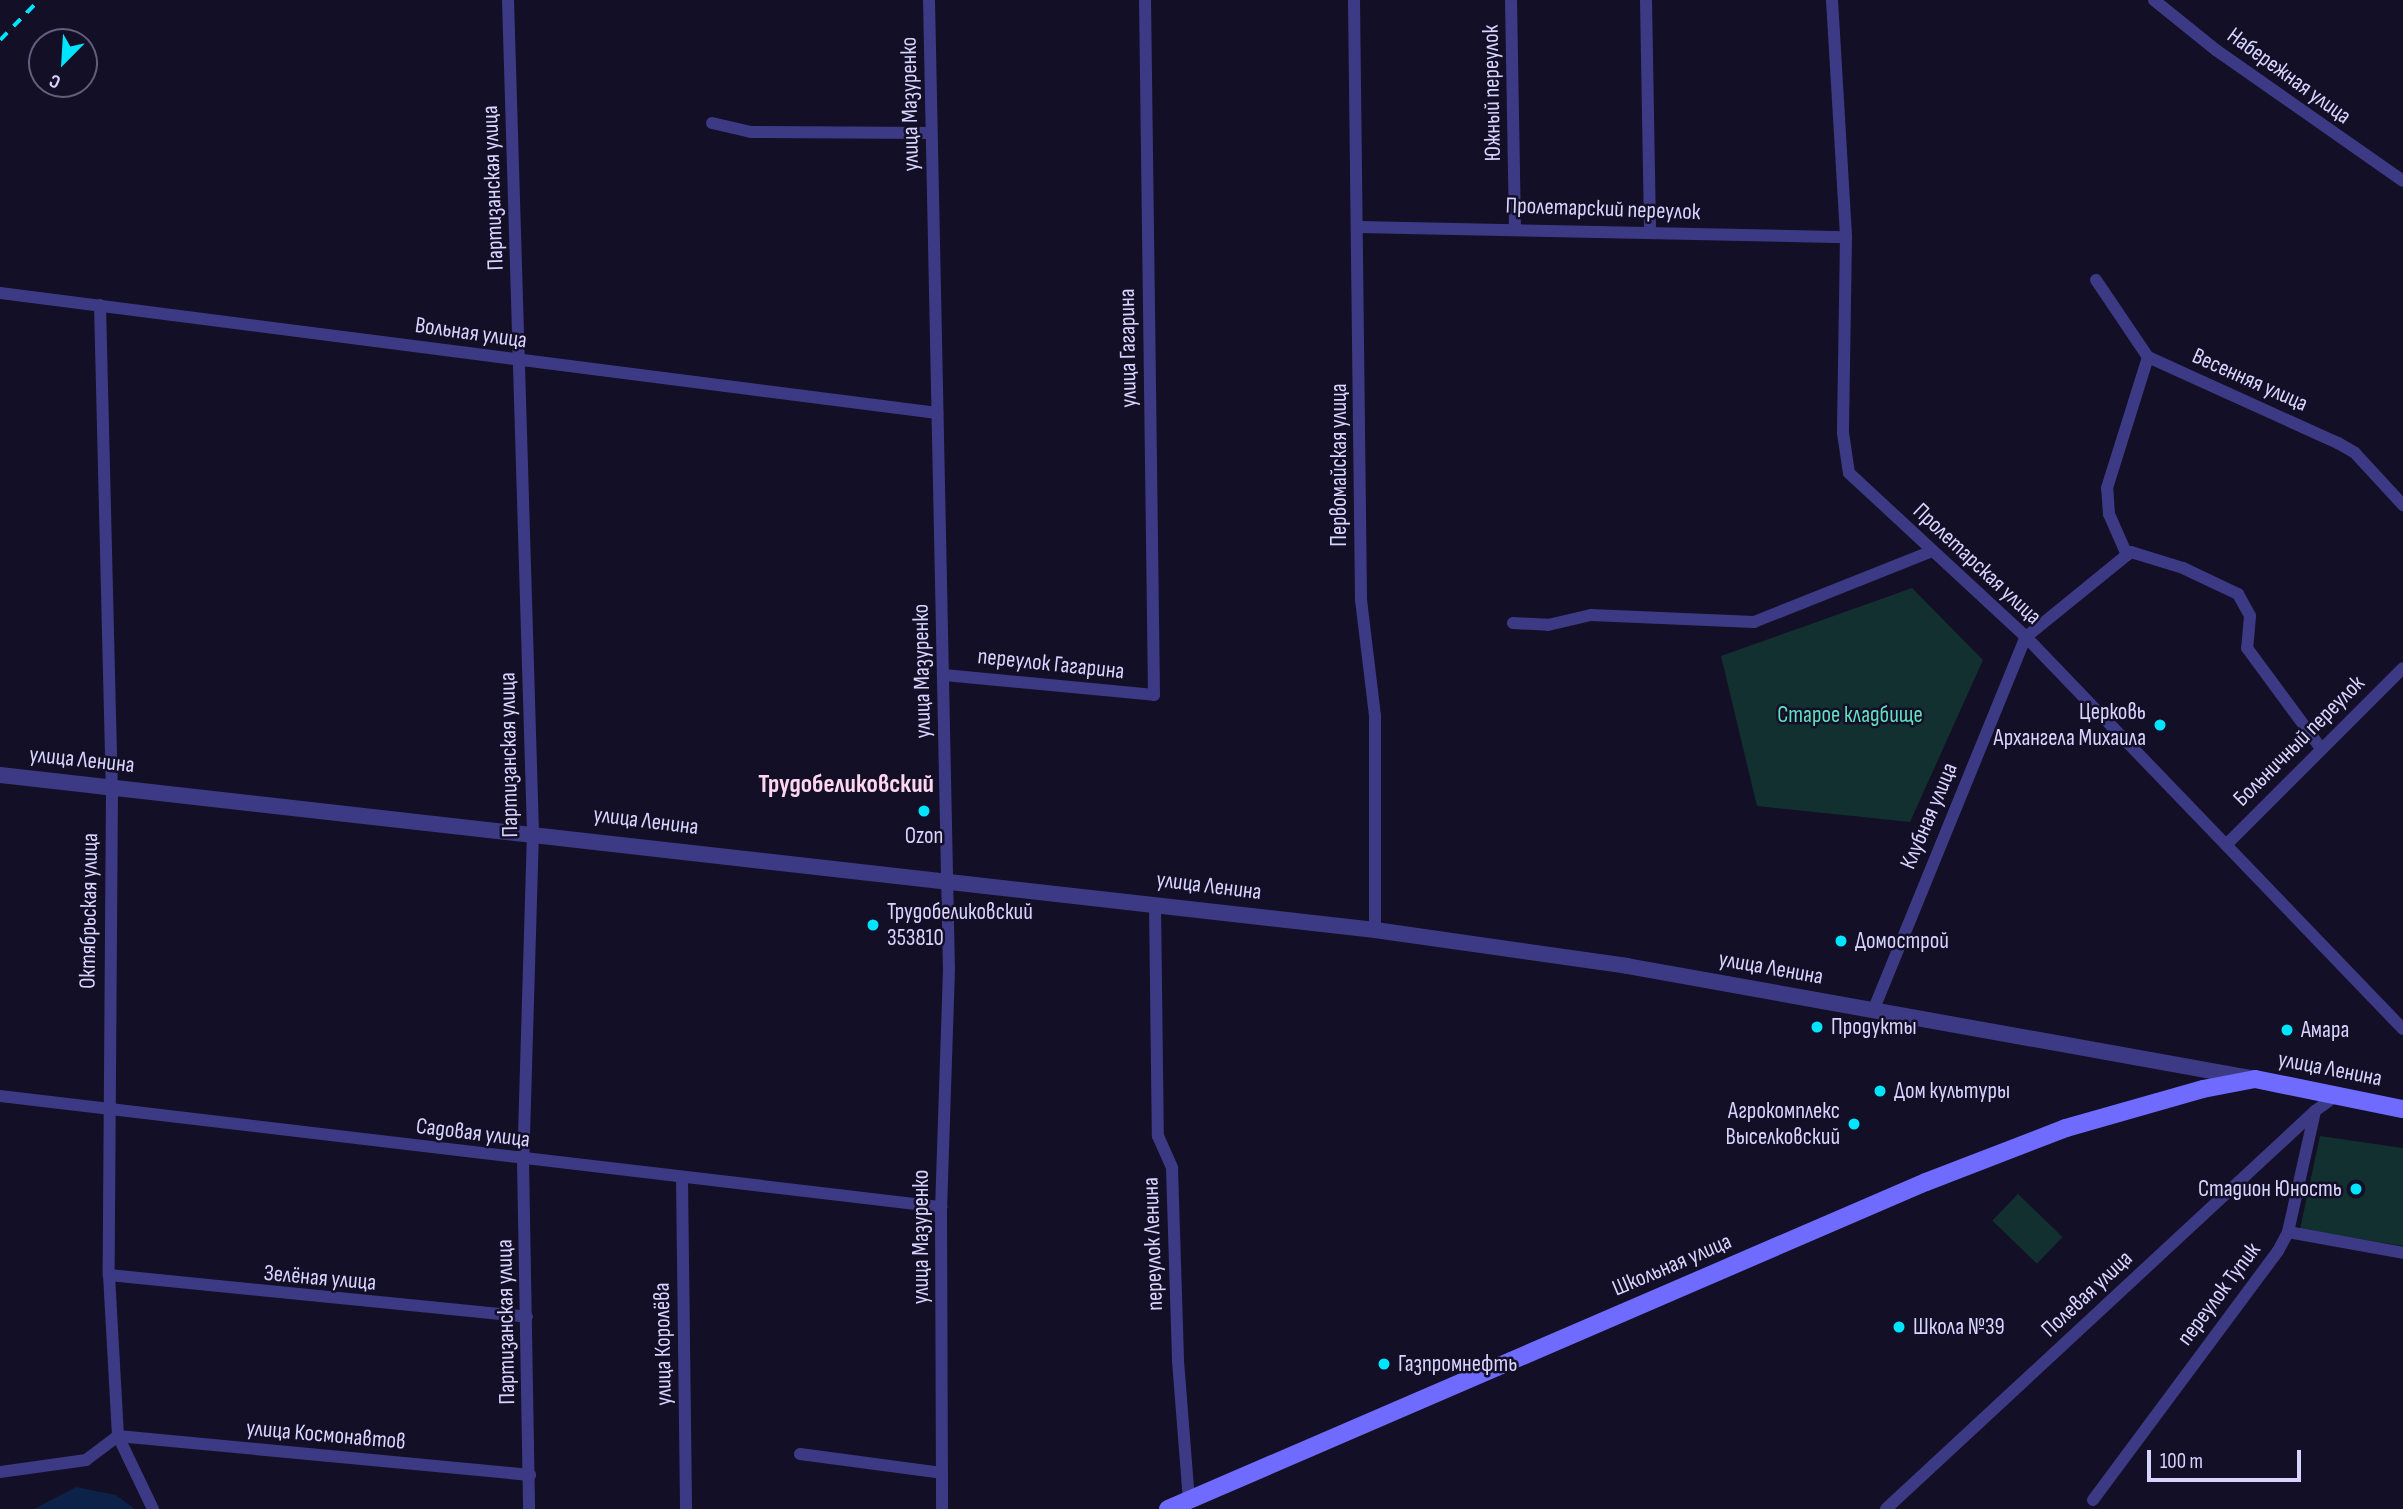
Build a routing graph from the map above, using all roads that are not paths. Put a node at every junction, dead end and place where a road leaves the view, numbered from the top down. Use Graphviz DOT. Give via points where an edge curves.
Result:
graph roads {
  1 [pos="509,0"];
  2 [pos="929,0"];
  3 [pos="1145,0"];
  4 [pos="1353,0"];
  5 [pos="1511,0"];
  6 [pos="1646,0"];
  7 [pos="1832,0"];
  8 [pos="2154,0"];
  9 [pos="712,123"];
  10 [pos="931,133"];
  11 [pos="2403,181"];
  12 [pos="1359,227"];
  13 [pos="1515,228"];
  14 [pos="1650,232"];
  15 [pos="1846,237"];
  16 [pos="2096,280"];
  17 [pos="0,293"];
  18 [pos="100,305"];
  19 [pos="2148,357"];
  20 [pos="519,361"];
  21 [pos="937,413"];
  22 [pos="2403,505"];
  23 [pos="1932,551"];
  24 [pos="2127,555"];
  25 [pos="1514,623"];
  26 [pos="2026,637"];
  27 [pos="2403,668"];
  28 [pos="944,675"];
  29 [pos="1154,695"];
  30 [pos="2319,747"];
  31 [pos="0,775"];
  32 [pos="112,788"];
  33 [pos="533,832"];
  34 [pos="2227,845"];
  35 [pos="947,882"];
  36 [pos="1155,904"];
  37 [pos="1375,930"];
  38 [pos="1873,1011"];
  39 [pos="2403,1029"];
  40 [pos="2207,1070"];
  41 [pos="2255,1079"];
  42 [pos="2203,1089"];
  43 [pos="0,1096"];
  44 [pos="2336,1096"];
  45 [pos="2403,1109"];
  46 [pos="107,1110"];
  47 [pos="2315,1111"];
  48 [pos="523,1160"];
  49 [pos="682,1178"];
  50 [pos="941,1207"];
  51 [pos="2288,1233"];
  52 [pos="2403,1253"];
  53 [pos="109,1275"];
  54 [pos="527,1317"];
  55 [pos="118,1436"];
  56 [pos="800,1454"];
  57 [pos="0,1472"];
  58 [pos="942,1473"];
  59 [pos="530,1475"];
  60 [pos="1189,1500"];
  61 [pos="2093,1500"];
  62 [pos="153,1509"];
  63 [pos="529,1509"];
  64 [pos="686,1509"];
  65 [pos="942,1509"];
  66 [pos="1168,1509"];
  67 [pos="1886,1509"];
  1 -- 20 [label="street, Партизанская улица"];
  2 -- 10 [label="street, улица Мазуренко"];
  3 -- 29 [label="street, улица Гагарина"];
  4 -- 12 [label="street, Первомайская улица"];
  5 -- 13 [label="street, Южный переулок"];
  6 -- 14 [label="street"];
  7 -- 15 [label="street, Пролетарская улица"];
  8 -- 11 [label="street, Набережная улица" via="2227,58"];
  9 -- 10 [label="street" via="751,132"];
  10 -- 21 [label="street, улица Мазуренко"];
  12 -- 13 [label="street, Пролетарский переулок"];
  12 -- 37 [label="street, Первомайская улица" via="1361,600 1375,716"];
  13 -- 14 [label="street, Пролетарский переулок"];
  14 -- 15 [label="street, Пролетарский переулок"];
  15 -- 23 [label="street, Пролетарская улица" via="1843,433 1849,473"];
  16 -- 19 [label="street"];
  17 -- 18 [label="street, Вольная улица"];
  18 -- 20 [label="street, Вольная улица"];
  18 -- 32 [label="street, Октябрьская улица"];
  19 -- 22 [label="street, Весенняя улица" via="2338,443 2355,453"];
  19 -- 24 [label="street" via="2107,488 2109,514"];
  20 -- 21 [label="street, Вольная улица"];
  20 -- 33 [label="street, Партизанская улица"];
  21 -- 28 [label="street, улица Мазуренко"];
  23 -- 25 [label="street" via="1754,622 1591,615 1548,625"];
  23 -- 26 [label="street, Пролетарская улица"];
  24 -- 26 [label="street"];
  24 -- 30 [label="street" via="2132,552 2183,568 2238,594 2250,616 2247,648"];
  26 -- 34 [label="street, Пролетарская улица"];
  26 -- 38 [label="street, Клубная улица"];
  27 -- 30 [label="street, Больничный переулок"];
  28 -- 29 [label="street, переулок Гагарина"];
  28 -- 35 [label="street, улица Мазуренко"];
  30 -- 34 [label="street, Больничный переулок"];
  31 -- 32 [label="street, улица Ленина"];
  32 -- 33 [label="street, улица Ленина"];
  32 -- 46 [label="street, Октябрьская улица"];
  33 -- 35 [label="street, улица Ленина"];
  33 -- 48 [label="street, Партизанская улица"];
  34 -- 39 [label="street, Пролетарская улица"];
  35 -- 36 [label="street, улица Ленина"];
  35 -- 50 [label="street, улица Мазуренко" via="949,969"];
  36 -- 37 [label="street, улица Ленина"];
  36 -- 60 [label="street, переулок Ленина" via="1158,1136 1172,1168 1178,1361"];
  37 -- 38 [label="street, улица Ленина" via="1627,966"];
  38 -- 40 [label="street, улица Ленина"];
  40 -- 41 [label="street, улица Ленина"];
  40 -- 42 [label="street"];
  41 -- 42 [label="main road, Школьная улица"];
  41 -- 44 [label="main road, улица Ленина"];
  42 -- 60 [label="main road, Школьная улица" via="2066,1128 1926,1182"];
  43 -- 46 [label="street, Садовая улица"];
  44 -- 45 [label="main road, улица Ленина"];
  44 -- 47 [label="street"];
  46 -- 48 [label="street, Садовая улица"];
  46 -- 53 [label="street, Октябрьская улица"];
  47 -- 51 [label="street, переулок Тупик"];
  47 -- 67 [label="street, Полевая улица"];
  48 -- 49 [label="street, Садовая улица"];
  48 -- 54 [label="street, Партизанская улица"];
  49 -- 50 [label="street, Садовая улица"];
  49 -- 64 [label="street, улица Королёва"];
  50 -- 58 [label="street, улица Мазуренко"];
  51 -- 52 [label="street"];
  51 -- 61 [label="street, переулок Тупик" via="2262,1275"];
  53 -- 54 [label="street, Зелёная улица"];
  53 -- 55 [label="street, Октябрьская улица"];
  54 -- 59 [label="street, Партизанская улица"];
  55 -- 57 [label="street" via="86,1460"];
  55 -- 59 [label="street, улица Космонавтов"];
  55 -- 62 [label="street, Октябрьская улица"];
  56 -- 58 [label="street"];
  58 -- 65 [label="street, улица Мазуренко"];
  59 -- 63 [label="street, Партизанская улица"];
  60 -- 66 [label="main road, Школьная улица"];
}
